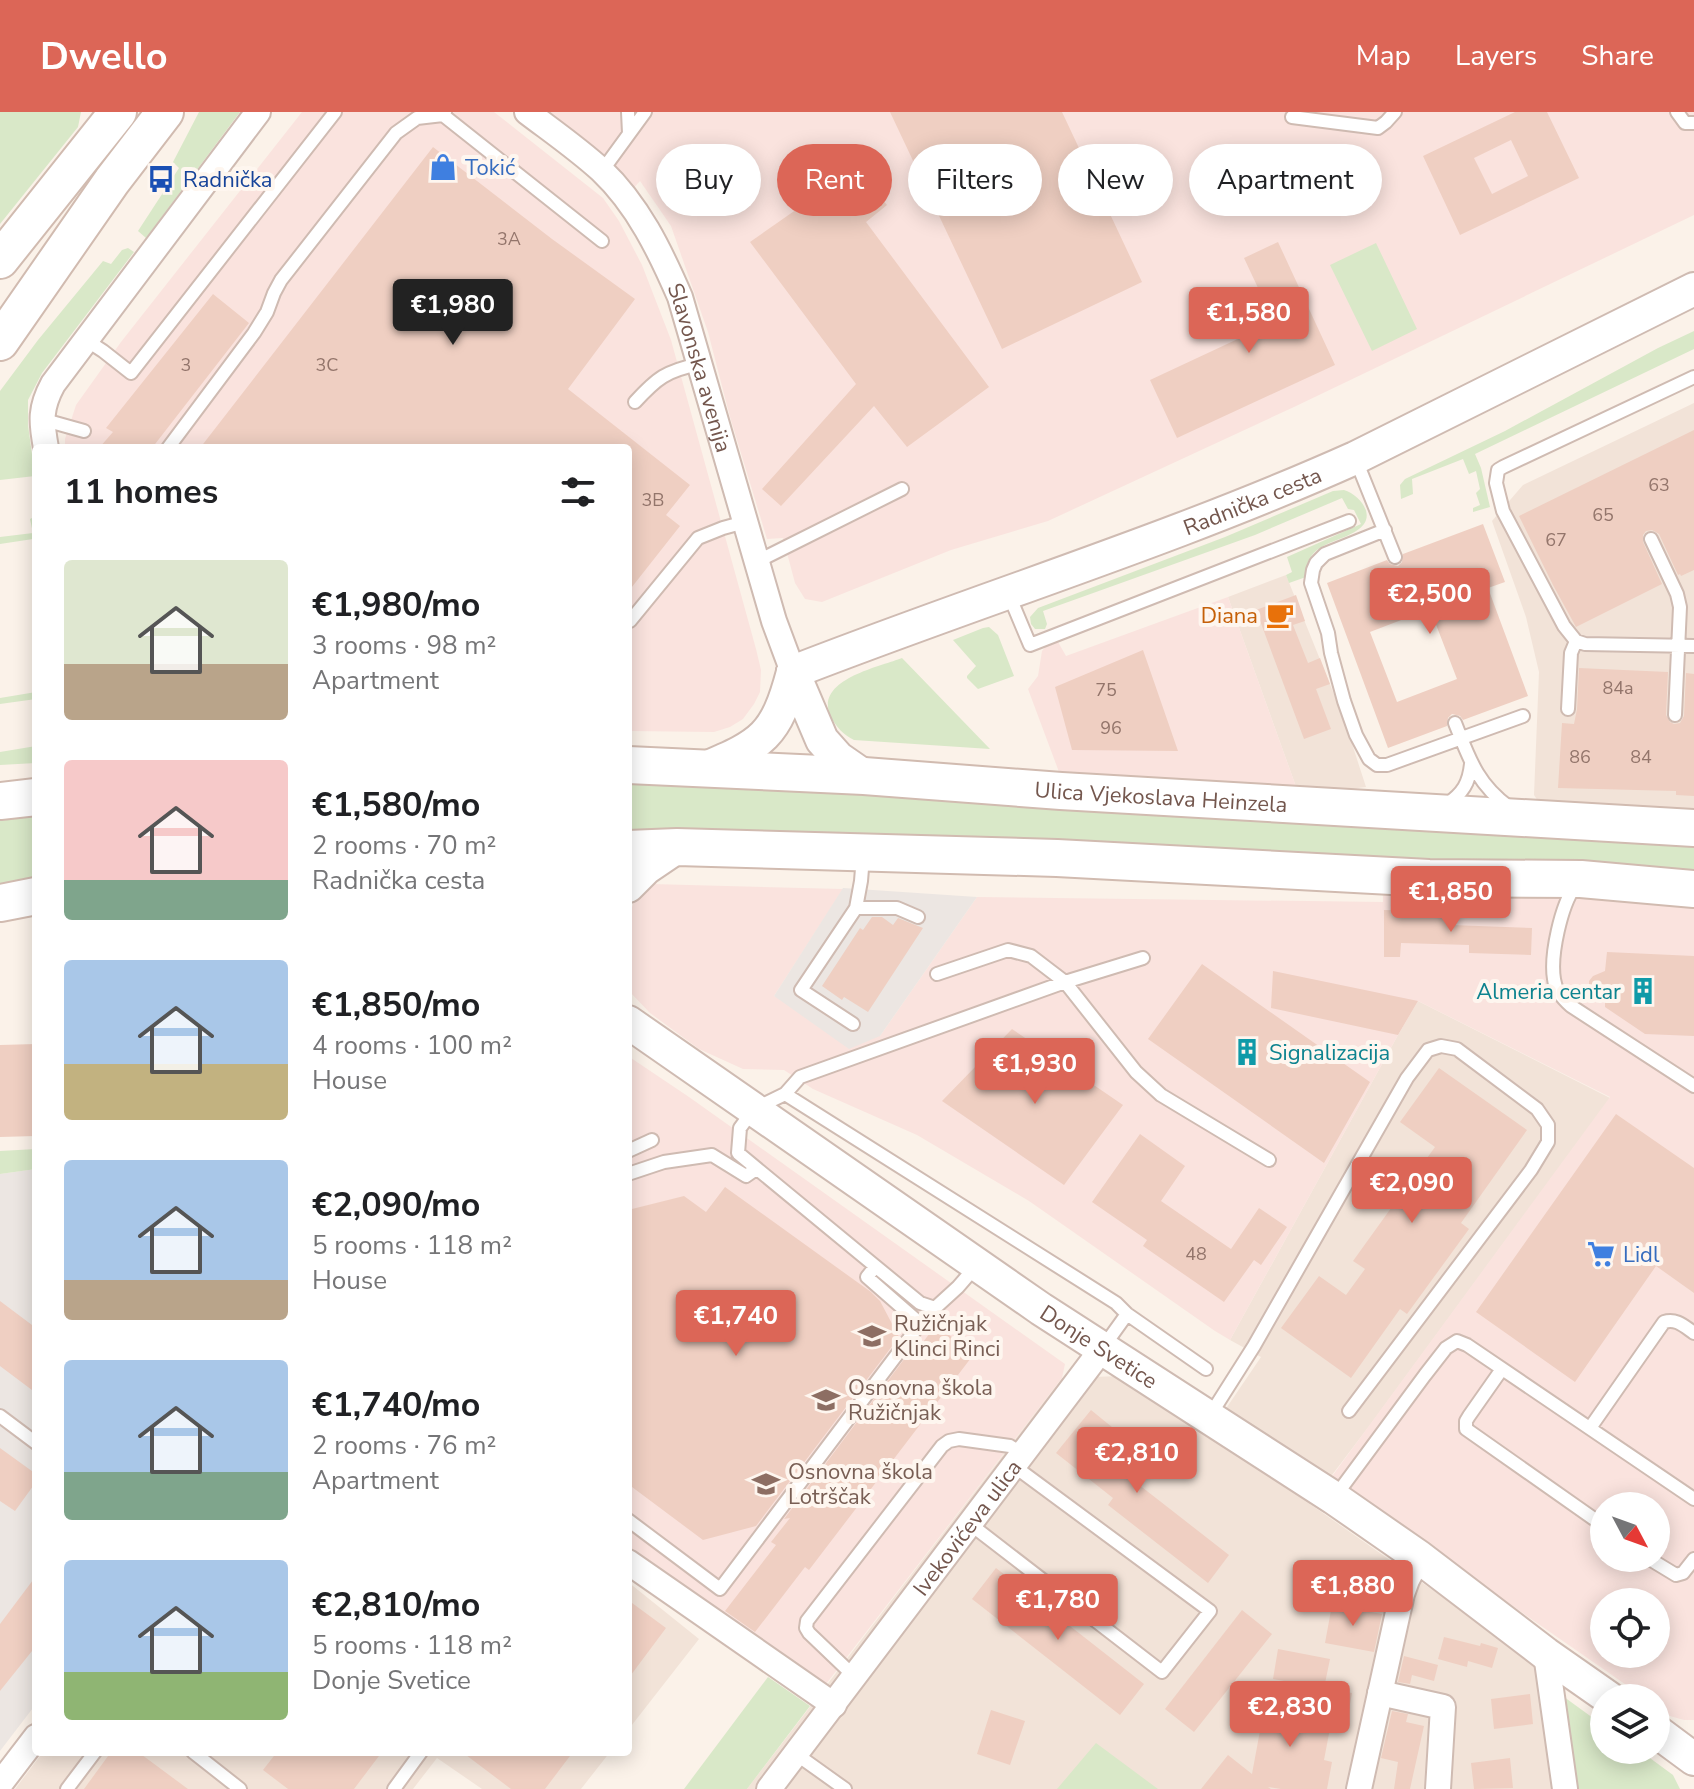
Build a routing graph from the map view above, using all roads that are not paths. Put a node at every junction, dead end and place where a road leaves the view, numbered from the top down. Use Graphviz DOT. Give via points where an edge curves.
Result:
graph roads {
  1 [pos="165,112"];
  2 [pos="258,112"];
  3 [pos="335,112"];
  4 [pos="527,112"];
  5 [pos="628,112"];
  6 [pos="645,112"];
  7 [pos="1677,112"];
  8 [pos="444,113"];
  9 [pos="1393,113"];
  10 [pos="1292,117"];
  11 [pos="1694,123"];
  12 [pos="101,127"];
  13 [pos="629,133"];
  14 [pos="602,171"];
  15 [pos="602,241"];
  16 [pos="3,258"];
  17 [pos="1694,289"];
  18 [pos="35,290"];
  19 [pos="86,340"];
  20 [pos="0,342"];
  21 [pos="699,364"];
  22 [pos="0,370"];
  23 [pos="1694,377"];
  24 [pos="635,402"];
  25 [pos="41,419"];
  26 [pos="84,431"];
  27 [pos="45,444"];
  28 [pos="171,444"];
  29 [pos="1355,458"];
  30 [pos="902,489"];
  31 [pos="1349,521"];
  32 [pos="745,522"];
  33 [pos="1385,530"];
  34 [pos="1651,539"];
  35 [pos="1395,557"];
  36 [pos="756,560"];
  37 [pos="1007,592"];
  38 [pos="632,619"];
  39 [pos="1576,641"];
  40 [pos="1678,646"];
  41 [pos="1694,646"];
  42 [pos="793,672"];
  43 [pos="1568,709"];
  44 [pos="1675,715"];
  45 [pos="1523,716"];
  46 [pos="1455,723"];
  47 [pos="1461,738"];
  48 [pos="1471,764"];
  49 [pos="632,765"];
  50 [pos="701,769"];
  51 [pos="864,776"];
  52 [pos="32,797"];
  53 [pos="0,801"];
  54 [pos="1427,812"];
  55 [pos="1529,819"];
  56 [pos="1694,828"];
  57 [pos="677,847"];
  58 [pos="632,849"];
  59 [pos="863,853"];
  60 [pos="1581,879"];
  61 [pos="632,882"];
  62 [pos="1694,889"];
  63 [pos="32,897"];
  64 [pos="0,903"];
  65 [pos="856,908"];
  66 [pos="918,917"];
  67 [pos="1143,958"];
  68 [pos="937,974"];
  69 [pos="1065,982"];
  70 [pos="853,1024"];
  71 [pos="632,1025"];
  72 [pos="1694,1086"];
  73 [pos="785,1094"];
  74 [pos="754,1109"];
  75 [pos="652,1140"];
  76 [pos="632,1149"];
  77 [pos="1269,1160"];
  78 [pos="756,1169"];
  79 [pos="632,1173"];
  80 [pos="977,1265"];
  81 [pos="875,1267"];
  82 [pos="1127,1314"];
  83 [pos="1694,1333"];
  84 [pos="1102,1349"];
  85 [pos="1206,1369"];
  86 [pos="1502,1369"];
  87 [pos="1349,1411"];
  88 [pos="0,1416"];
  89 [pos="1209,1417"];
  90 [pos="1590,1428"];
  91 [pos="32,1440"];
  92 [pos="1018,1460"];
  93 [pos="1334,1498"];
  94 [pos="1694,1499"];
  95 [pos="1590,1516"];
  96 [pos="632,1523"];
  97 [pos="970,1524"];
  98 [pos="1419,1557"];
  99 [pos="1694,1559"];
  100 [pos="632,1565"];
  101 [pos="1670,1571"];
  102 [pos="1546,1654"];
  103 [pos="855,1677"];
  104 [pos="1590,1685"];
  105 [pos="1380,1693"];
  106 [pos="834,1705"];
  107 [pos="1670,1741"];
  108 [pos="32,1742"];
  109 [pos="796,1754"];
  110 [pos="92,1756"];
  111 [pos="198,1756"];
  112 [pos="418,1756"];
  113 [pos="1694,1759"];
  114 [pos="0,1784"];
  115 [pos="67,1789"];
  116 [pos="240,1789"];
  117 [pos="394,1789"];
  118 [pos="769,1789"];
  119 [pos="845,1789"];
  120 [pos="1359,1789"];
  121 [pos="1438,1789"];
  122 [pos="1565,1789"];
  1 -- 18 [label="main road"];
  2 -- 19 [label="street"];
  3 -- 19 [label="lane" via="131,373"];
  4 -- 14 [label="street, Slavonska avenija"];
  5 -- 13 [label="lane"];
  6 -- 13 [label="lane"];
  7 -- 11 [label="lane" via="1685,123"];
  8 -- 15 [label="lane"];
  8 -- 28 [label="lane" via="417,118 396,133 281,280 254,333"];
  9 -- 10 [label="lane" via="1378,128"];
  12 -- 16 [label="main road"];
  13 -- 14 [label="lane"];
  14 -- 21 [label="street, Slavonska avenija" via="640,217 659,251 680,297"];
  17 -- 29 [label="street, Radnička cesta"];
  18 -- 20 [label="main road"];
  18 -- 22 [label="main road"];
  19 -- 25 [label="street" via="53,384"];
  21 -- 24 [label="lane" via="677,368"];
  21 -- 32 [label="street, Slavonska avenija"];
  23 -- 39 [label="lane" via="1498,470 1503,511"];
  25 -- 26 [label="lane"];
  25 -- 27 [label="street"];
  29 -- 33 [label="lane"];
  29 -- 37 [label="street, Radnička cesta" via="1161,537"];
  30 -- 36 [label="lane"];
  31 -- 37 [label="lane" via="1030,645"];
  32 -- 36 [label="street, Slavonska avenija"];
  32 -- 38 [label="lane" via="698,538"];
  33 -- 35 [label="lane"];
  33 -- 47 [label="lane" via="1325,554 1313,570 1313,589 1356,735 1377,765"];
  34 -- 40 [label="lane" via="1677,594"];
  36 -- 42 [label="street, Slavonska avenija"];
  37 -- 42 [label="street, Radnička cesta"];
  39 -- 40 [label="lane"];
  39 -- 43 [label="lane"];
  40 -- 41 [label="lane"];
  40 -- 44 [label="lane"];
  42 -- 50 [label="street" via="776,721 763,738"];
  42 -- 51 [label="street" via="822,740"];
  45 -- 47 [label="lane"];
  46 -- 47 [label="lane"];
  47 -- 48 [label="lane"];
  48 -- 54 [label="lane" via="1469,782 1460,794"];
  48 -- 55 [label="lane" via="1500,800"];
  49 -- 50 [label="main road, Ulica Vjekoslava Heinzela"];
  50 -- 51 [label="main road, Ulica Vjekoslava Heinzela"];
  51 -- 54 [label="main road, Ulica Vjekoslava Heinzela"];
  52 -- 53 [label="main road"];
  54 -- 55 [label="main road, Ulica Vjekoslava Heinzela"];
  55 -- 56 [label="main road, Ulica Vjekoslava Heinzela"];
  57 -- 58 [label="main road"];
  57 -- 59 [label="main road"];
  57 -- 61 [label="street"];
  59 -- 60 [label="main road" via="1429,878"];
  59 -- 65 [label="lane"];
  60 -- 62 [label="main road"];
  60 -- 72 [label="lane" via="1568,896 1554,956 1553,979 1562,999"];
  63 -- 64 [label="main road"];
  65 -- 66 [label="lane" via="897,908"];
  65 -- 70 [label="lane" via="801,990"];
  67 -- 69 [label="lane"];
  68 -- 69 [label="lane" via="1008,950 1031,956"];
  69 -- 73 [label="lane" via="800,1077"];
  69 -- 77 [label="lane" via="1136,1072 1161,1095"];
  71 -- 74 [label="street, Donje Svetice"];
  73 -- 74 [label="lane"];
  73 -- 82 [label="lane"];
  74 -- 78 [label="lane" via="740,1128 737,1148"];
  74 -- 80 [label="street, Donje Svetice"];
  75 -- 76 [label="lane"];
  78 -- 79 [label="lane" via="746,1176 712,1155"];
  78 -- 81 [label="lane"];
  80 -- 81 [label="lane" via="935,1308 920,1303"];
  80 -- 84 [label="street, Donje Svetice"];
  81 -- 96 [label="lane" via="867,1277 915,1319 917,1328 720,1589"];
  82 -- 84 [label="lane"];
  82 -- 85 [label="lane"];
  83 -- 90 [label="lane" via="1680,1323 1664,1322"];
  84 -- 89 [label="street, Donje Svetice"];
  84 -- 92 [label="street, Ivekovićeva ulica"];
  86 -- 90 [label="lane"];
  86 -- 93 [label="lane" via="1457,1341 1446,1348"];
  86 -- 95 [label="lane" via="1466,1421 1466,1429"];
  87 -- 89 [label="lane" via="1548,1142 1548,1125 1537,1109 1457,1049 1428,1050 1407,1078"];
  88 -- 91 [label="lane"];
  89 -- 93 [label="street, Donje Svetice"];
  90 -- 94 [label="lane"];
  92 -- 97 [label="street, Ivekovićeva ulica"];
  92 -- 97 [label="lane" via="1210,1611 1162,1672"];
  92 -- 103 [label="lane" via="1010,1446 959,1439 942,1446 807,1621 809,1633"];
  93 -- 98 [label="street, Donje Svetice"];
  97 -- 103 [label="street, Ivekovićeva ulica"];
  98 -- 102 [label="street, Donje Svetice"];
  98 -- 105 [label="street" via="1402,1594"];
  99 -- 101 [label="lane" via="1683,1573"];
  100 -- 106 [label="street"];
  102 -- 104 [label="street, Donje Svetice"];
  102 -- 122 [label="street"];
  103 -- 106 [label="street, Ivekovićeva ulica"];
  105 -- 120 [label="street"];
  105 -- 121 [label="street" via="1443,1707"];
  106 -- 109 [label="street, Ivekovićeva ulica"];
  107 -- 113 [label="street"];
  108 -- 114 [label="street"];
  109 -- 118 [label="street, Ivekovićeva ulica"];
  109 -- 119 [label="lane"];
  110 -- 115 [label="lane"];
  111 -- 116 [label="lane"];
  112 -- 117 [label="lane"];
}
